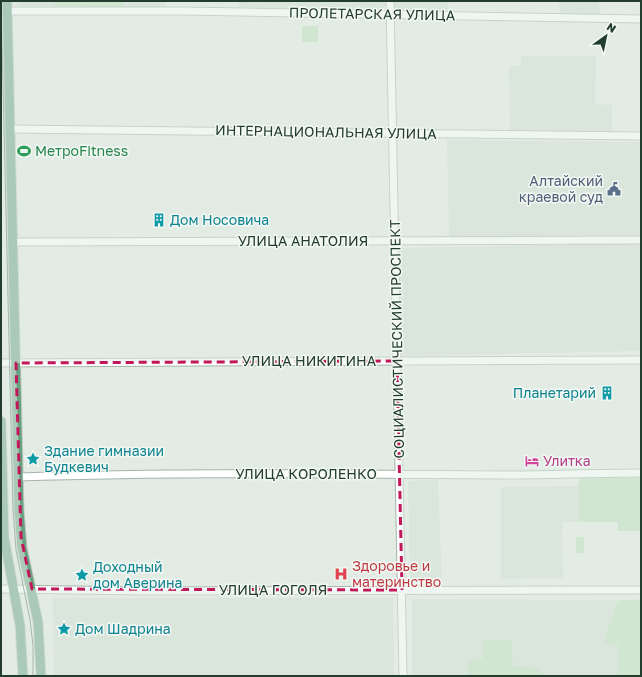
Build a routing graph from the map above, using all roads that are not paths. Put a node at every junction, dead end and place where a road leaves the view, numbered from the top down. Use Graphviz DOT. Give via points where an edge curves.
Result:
graph roads {
  1 [pos="7,1"];
  2 [pos="390,1"];
  3 [pos="8,11"];
  4 [pos="390,15"];
  5 [pos="641,19"];
  6 [pos="5,52"];
  7 [pos="10,129"];
  8 [pos="392,133"];
  9 [pos="641,136"];
  10 [pos="641,240"];
  11 [pos="394,241"];
  12 [pos="13,242"];
  13 [pos="641,360"];
  14 [pos="397,361"];
  15 [pos="1,363"];
  16 [pos="16,363"];
  17 [pos="1,421"];
  18 [pos="641,473"];
  19 [pos="400,474"];
  20 [pos="2,476"];
  21 [pos="19,477"];
  22 [pos="1,589"];
  23 [pos="14,589"];
  24 [pos="32,590"];
  25 [pos="402,590"];
  26 [pos="641,590"];
  27 [pos="22,676"];
  28 [pos="40,676"];
  29 [pos="403,676"];
  1 -- 3 [label="main road"];
  2 -- 4 [label="street, СОЦИАЛИСТИЧЕСКИЙ ПРОСПЕКТ"];
  3 -- 4 [label="street, ПРОЛЕТАРСКАЯ УЛИЦА" via="157,10"];
  3 -- 6 [label="main road"];
  4 -- 5 [label="street, ПРОЛЕТАРСКАЯ УЛИЦА"];
  4 -- 8 [label="street, СОЦИАЛИСТИЧЕСКИЙ ПРОСПЕКТ"];
  6 -- 7 [label="main road"];
  7 -- 8 [label="street, ИНТЕРНАЦИОНАЛЬНАЯ УЛИЦА"];
  7 -- 12 [label="main road"];
  8 -- 9 [label="street, ИНТЕРНАЦИОНАЛЬНАЯ УЛИЦА"];
  8 -- 11 [label="street, СОЦИАЛИСТИЧЕСКИЙ ПРОСПЕКТ"];
  10 -- 11 [label="street, УЛИЦА АНАТОЛИЯ"];
  11 -- 12 [label="street, УЛИЦА АНАТОЛИЯ"];
  11 -- 14 [label="street, СОЦИАЛИСТИЧЕСКИЙ ПРОСПЕКТ"];
  12 -- 16 [label="main road"];
  13 -- 14 [label="street, УЛИЦА НИКИТИНА"];
  14 -- 16 [label="street, УЛИЦА НИКИТИНА"];
  14 -- 19 [label="street, СОЦИАЛИСТИЧЕСКИЙ ПРОСПЕКТ"];
  15 -- 16 [label="street, УЛИЦА НИКИТИНА"];
  16 -- 21 [label="main road"];
  17 -- 20 [label="main road"];
  18 -- 19 [label="street, УЛИЦА КОРОЛЕНКО"];
  19 -- 21 [label="street, УЛИЦА КОРОЛЕНКО"];
  19 -- 25 [label="street, СОЦИАЛИСТИЧЕСКИЙ ПРОСПЕКТ"];
  20 -- 23 [label="main road" via="4,537"];
  21 -- 24 [label="main road" via="21,537"];
  22 -- 23 [label="street, УЛИЦА ГОГОЛЯ"];
  23 -- 24 [label="street, УЛИЦА ГОГОЛЯ"];
  23 -- 27 [label="main road" via="22,645"];
  24 -- 25 [label="street, УЛИЦА ГОГОЛЯ"];
  24 -- 28 [label="main road" via="38,629"];
  25 -- 26 [label="street, УЛИЦА ГОГОЛЯ"];
  25 -- 29 [label="street, СОЦИАЛИСТИЧЕСКИЙ ПРОСПЕКТ"];
}
